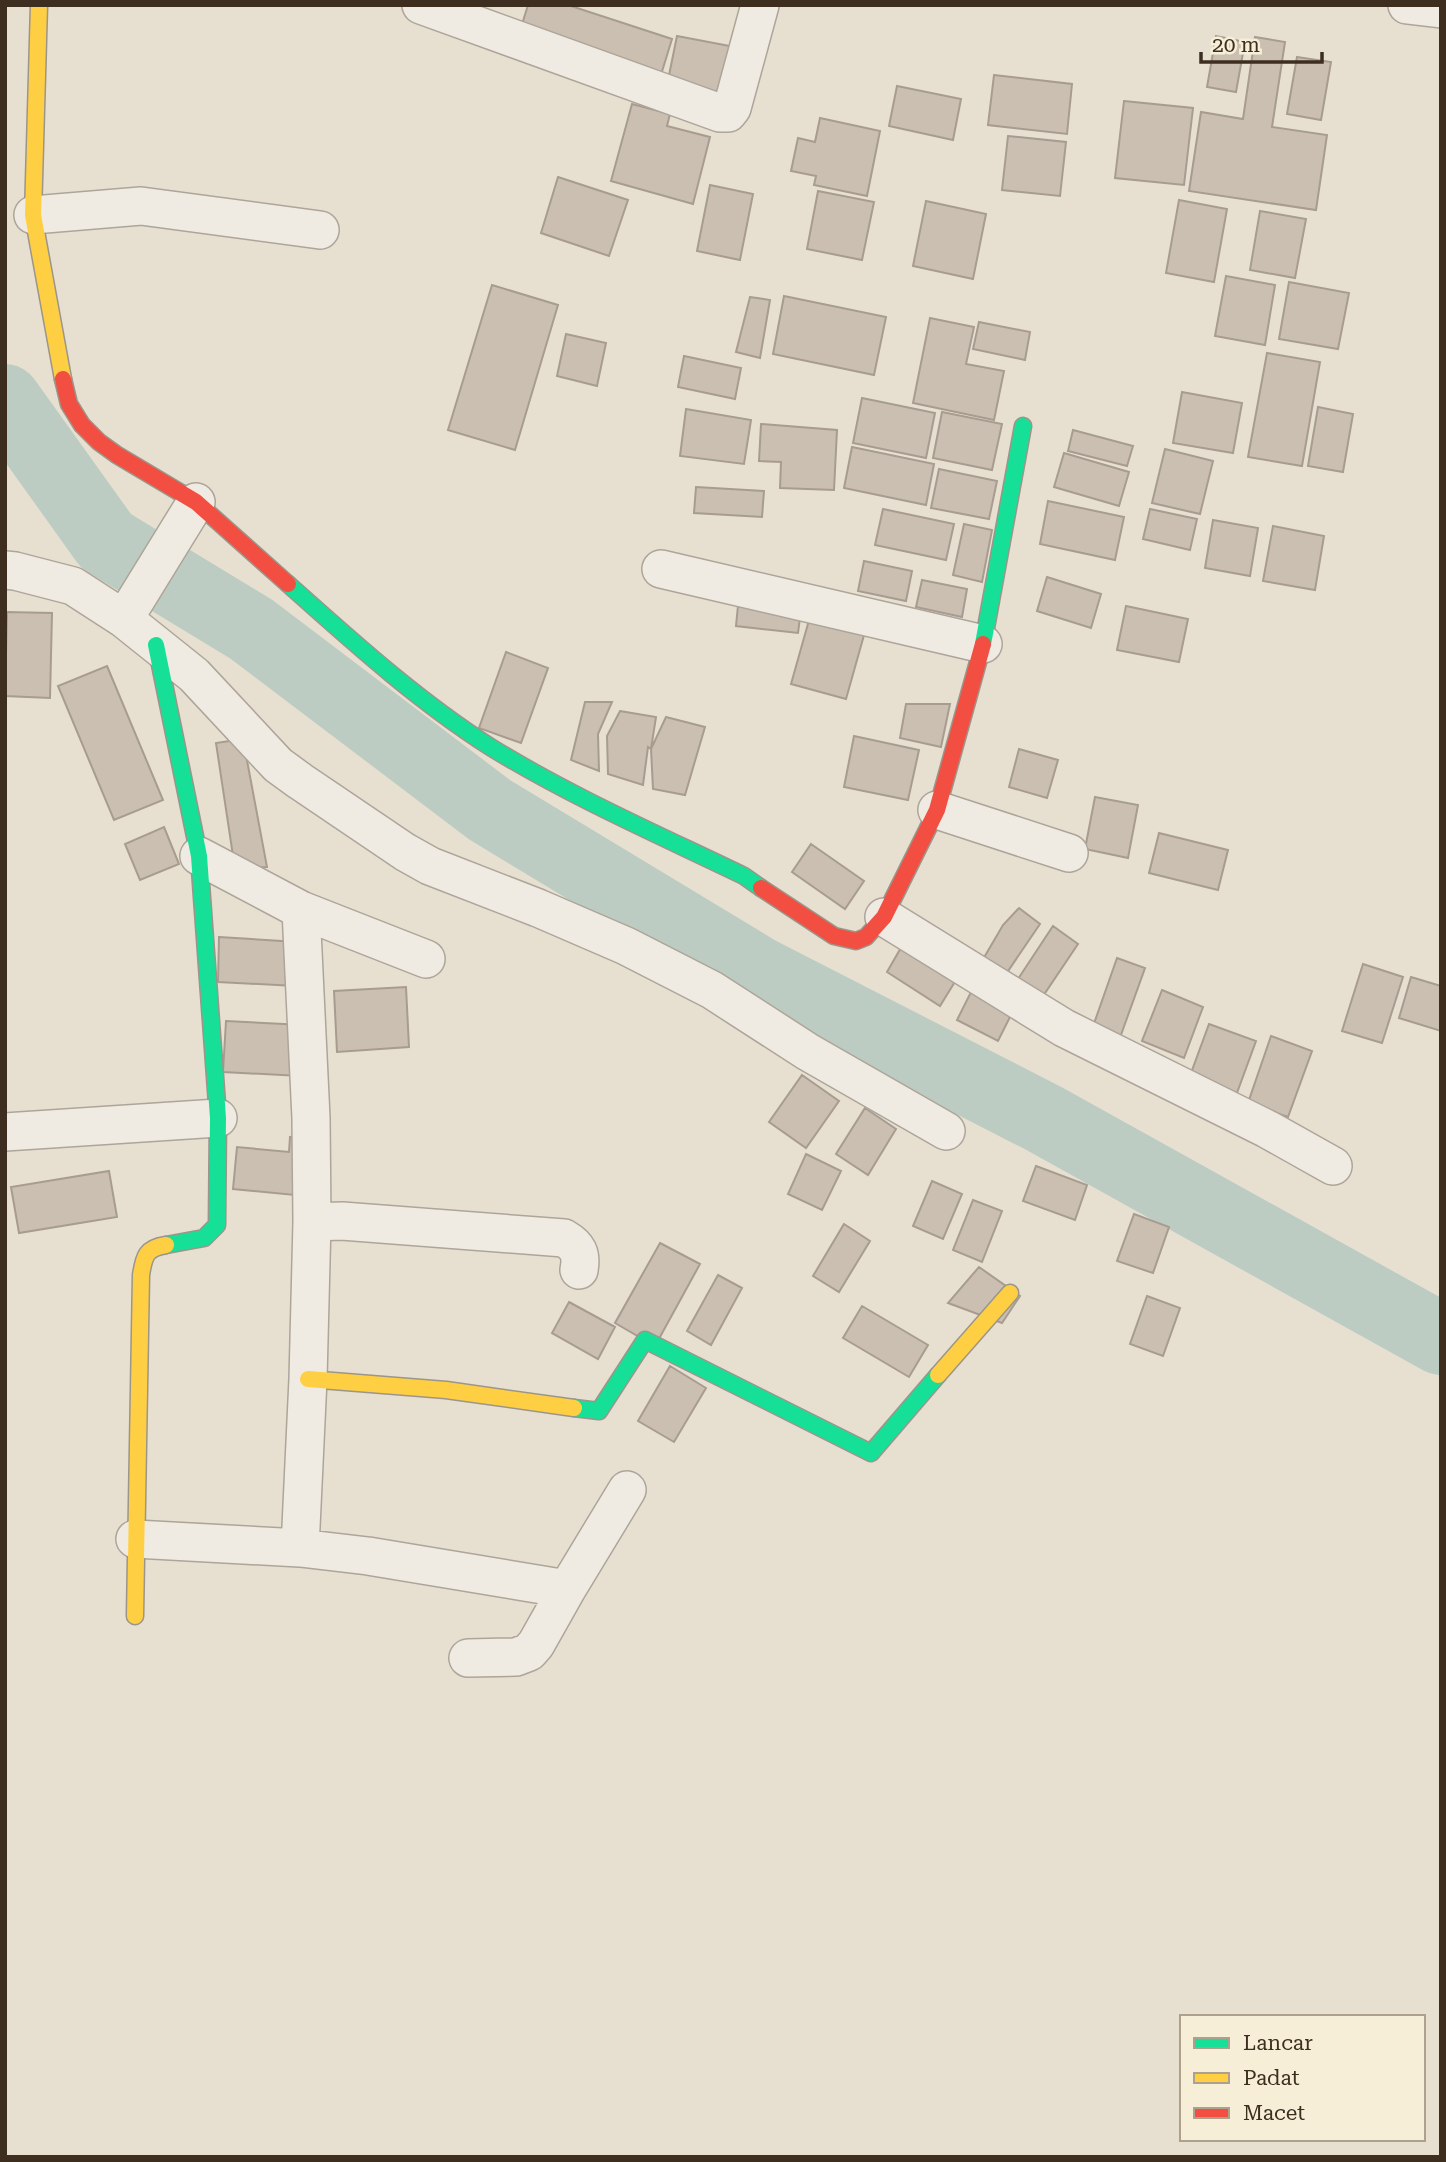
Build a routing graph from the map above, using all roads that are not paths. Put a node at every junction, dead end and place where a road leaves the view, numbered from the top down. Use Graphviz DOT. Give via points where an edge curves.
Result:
graph roads {
  1 [pos="39,5"];
  2 [pos="421,5"];
  3 [pos="760,5"];
  4 [pos="1407,5"];
  5 [pos="1441,9"];
  6 [pos="33,215"];
  7 [pos="320,230"];
  8 [pos="1023,426"];
  9 [pos="190,512"];
  10 [pos="661,569"];
  11 [pos="5,570"];
  12 [pos="124,619"];
  13 [pos="983,644"];
  14 [pos="156,645"];
  15 [pos="937,810"];
  16 [pos="1069,853"];
  17 [pos="199,856"];
  18 [pos="301,910"];
  19 [pos="884,917"];
  20 [pos="426,959"];
  21 [pos="218,1118"];
  22 [pos="946,1131"];
  23 [pos="5,1132"];
  24 [pos="1333,1166"];
  25 [pos="312,1222"];
  26 [pos="579,1270"];
  27 [pos="1010,1293"];
  28 [pos="308,1379"];
  29 [pos="627,1490"];
  30 [pos="135,1539"];
  31 [pos="300,1548"];
  32 [pos="567,1589"];
  33 [pos="135,1615"];
  34 [pos="468,1658"];
  1 -- 6 [label="street"];
  2 -- 3 [label="street" via="728,113"];
  4 -- 5 [label="street"];
  6 -- 7 [label="street" via="141,206"];
  6 -- 9 [label="street" via="69,404 99,442"];
  8 -- 13 [label="street"];
  9 -- 12 [label="street"];
  9 -- 19 [label="street" via="391,676 491,747 565,789 744,876 834,936 856,941"];
  10 -- 13 [label="street"];
  11 -- 12 [label="street" via="73,586"];
  12 -- 14 [label="street"];
  13 -- 15 [label="street"];
  14 -- 17 [label="street"];
  14 -- 22 [label="street" via="194,675 278,765 405,852 626,946 712,990 808,1052"];
  15 -- 16 [label="street"];
  15 -- 19 [label="street"];
  17 -- 18 [label="street"];
  17 -- 21 [label="street"];
  18 -- 20 [label="street"];
  18 -- 25 [label="street"];
  19 -- 24 [label="street" via="1064,1028"];
  21 -- 23 [label="street"];
  21 -- 30 [label="street" via="217,1225 204,1238 154,1247 143,1263"];
  25 -- 26 [label="street" via="564,1238 576,1245"];
  25 -- 28 [label="street"];
  27 -- 28 [label="street" via="872,1453 645,1340 599,1411 446,1390"];
  28 -- 31 [label="street"];
  29 -- 32 [label="street"];
  30 -- 31 [label="street"];
  30 -- 33 [label="street"];
  31 -- 32 [label="street"];
  32 -- 34 [label="street" via="529,1653"];
}
